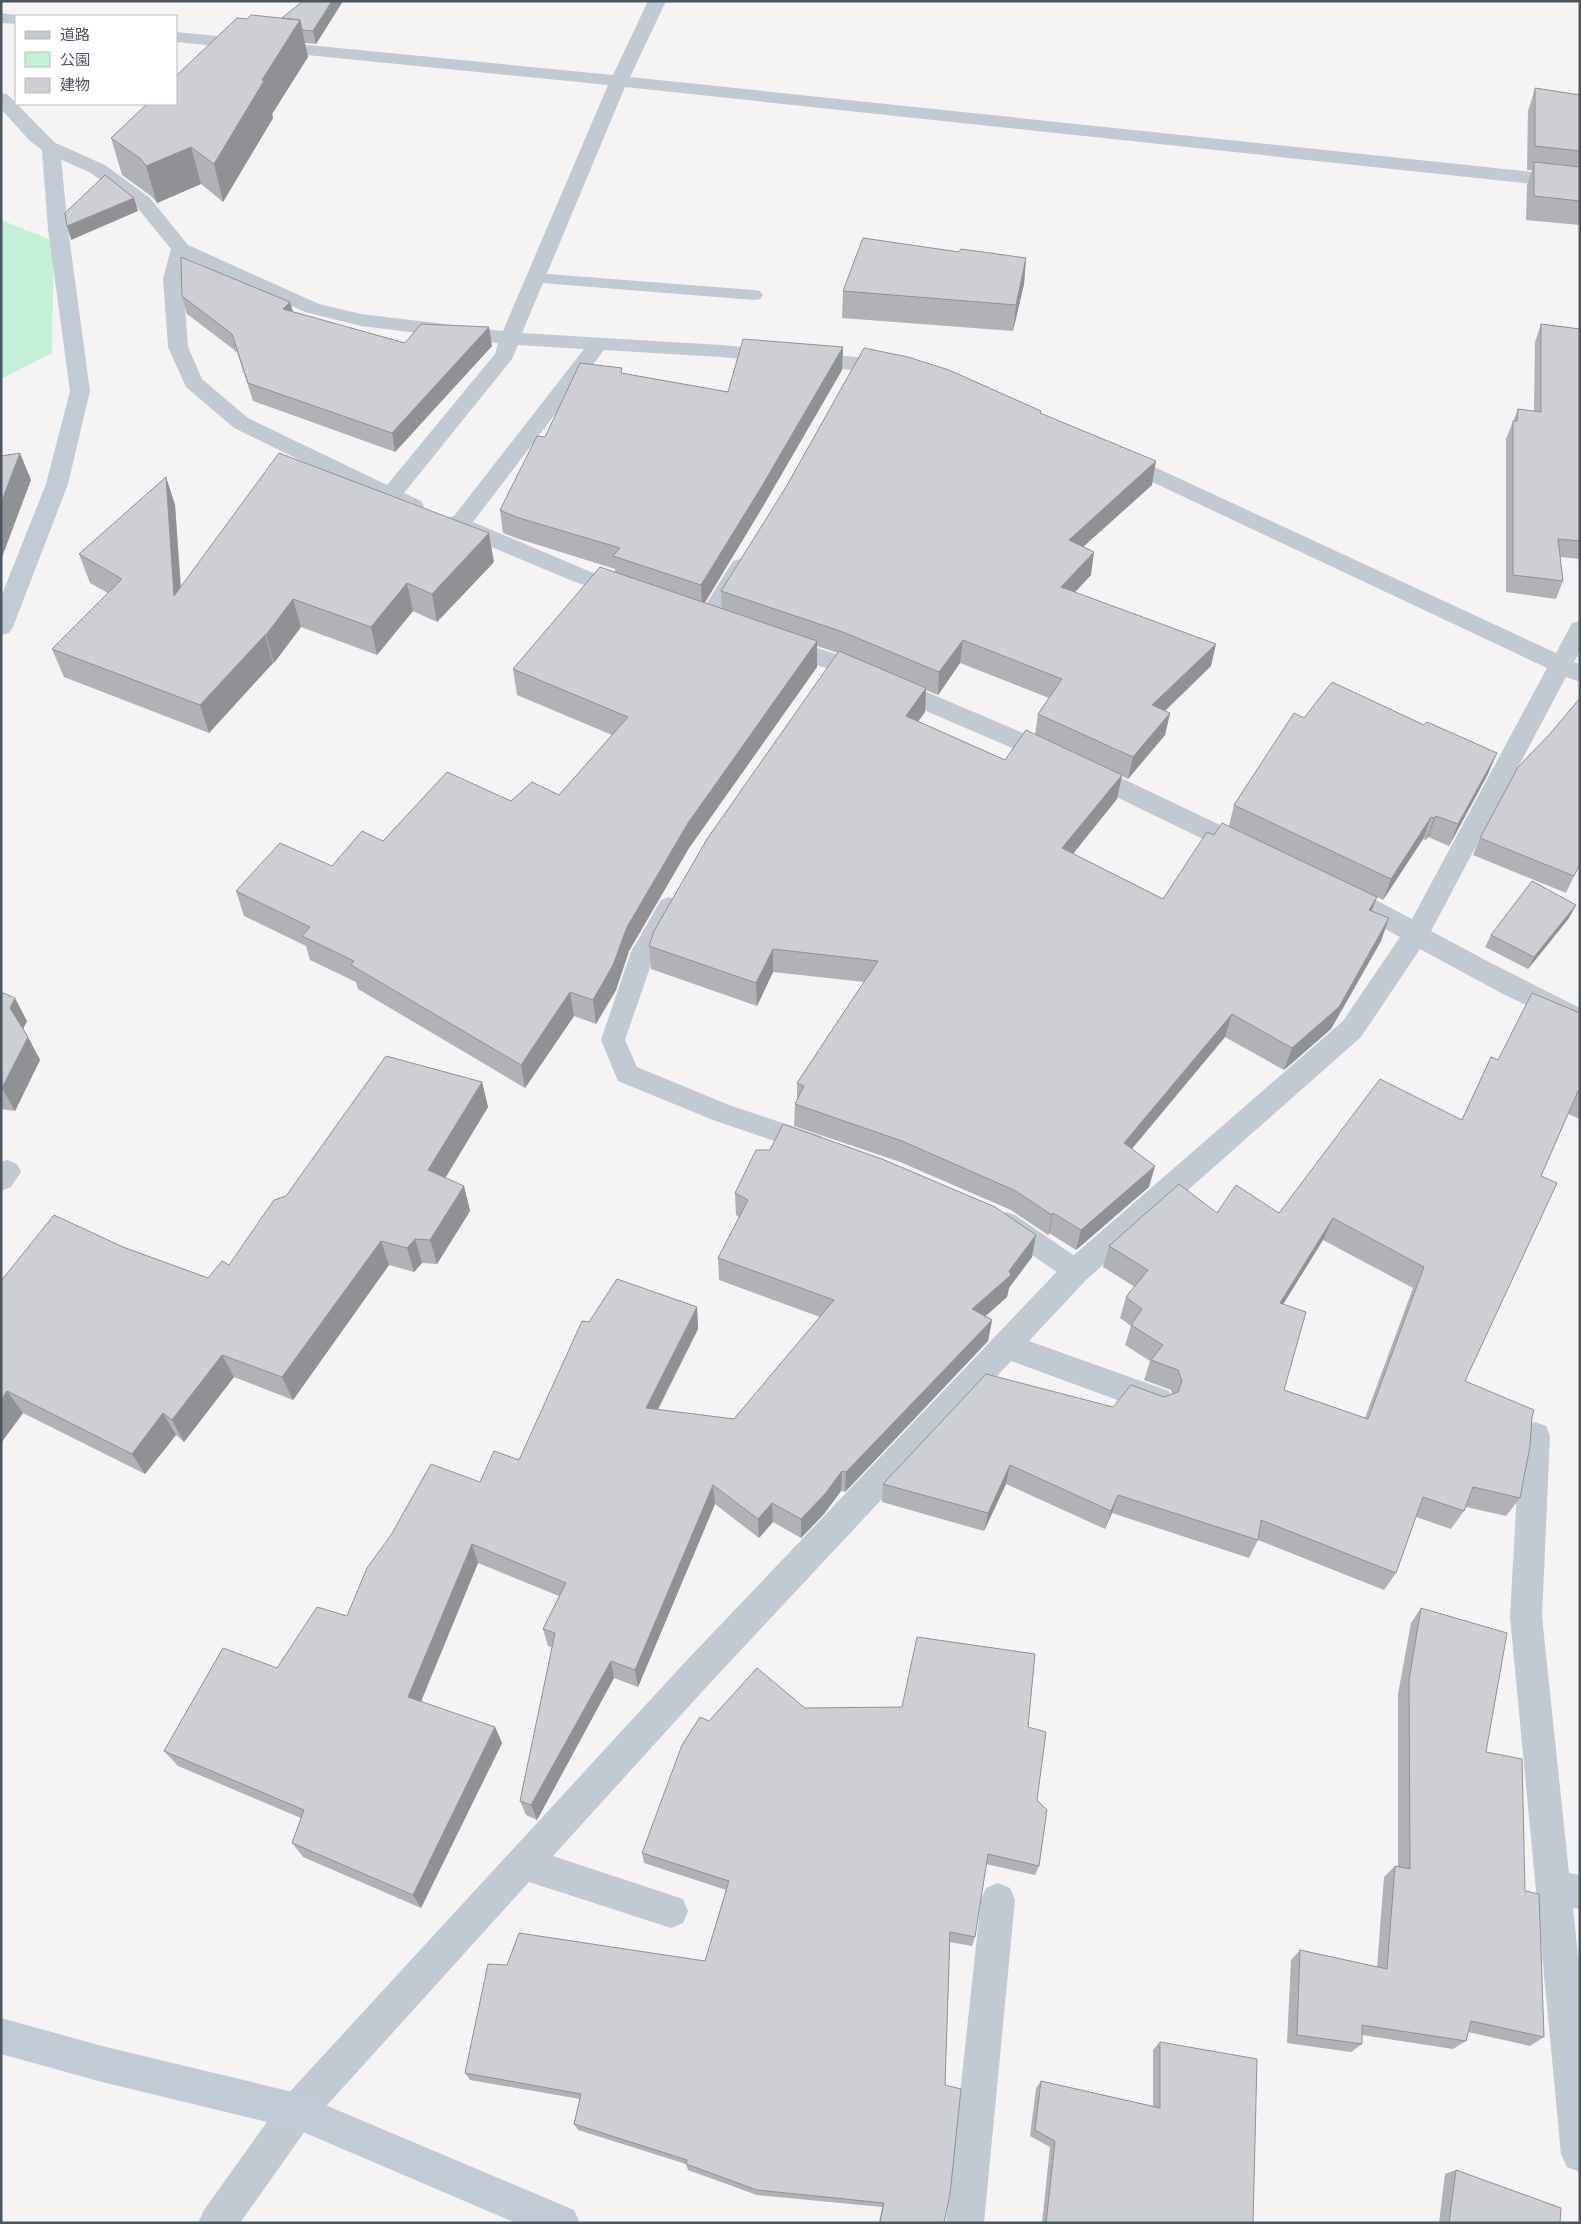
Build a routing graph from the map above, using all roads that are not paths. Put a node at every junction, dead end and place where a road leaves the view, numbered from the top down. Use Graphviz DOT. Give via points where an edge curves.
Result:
graph roads {
  1 [pos="657,1"];
  2 [pos="1,18"];
  3 [pos="15,19"];
  4 [pos="178,37"];
  5 [pos="619,81"];
  6 [pos="1,98"];
  7 [pos="51,148"];
  8 [pos="1580,184"];
  9 [pos="181,249"];
  10 [pos="535,278"];
  11 [pos="754,295"];
  12 [pos="510,338"];
  13 [pos="599,343"];
  14 [pos="857,363"];
  15 [pos="912,372"];
  16 [pos="845,382"];
  17 [pos="1105,451"];
  18 [pos="390,496"];
  19 [pos="459,525"];
  20 [pos="748,551"];
  21 [pos="645,598"];
  22 [pos="707,619"];
  23 [pos="1,627"];
  24 [pos="1580,629"];
  25 [pos="762,638"];
  26 [pos="1570,669"];
  27 [pos="1270,860"];
  28 [pos="1324,885"];
  29 [pos="680,888"];
  30 [pos="1416,935"];
  31 [pos="1580,1020"];
  32 [pos="834,1152"];
  33 [pos="984,1212"];
  34 [pos="1076,1271"];
  35 [pos="1006,1346"];
  36 [pos="1158,1401"];
  37 [pos="1535,1436"];
  38 [pos="523,1863"];
  39 [pos="1566,1890"];
  40 [pos="998,1900"];
  41 [pos="671,1911"];
  42 [pos="1,2036"];
  43 [pos="297,2111"];
  44 [pos="1580,2154"];
  45 [pos="217,2223"];
  46 [pos="561,2223"];
  47 [pos="965,2223"];
  1 -- 5 [label="street"];
  2 -- 3 [label="street"];
  4 -- 5 [label="street"];
  5 -- 8 [label="street"];
  5 -- 10 [label="street"];
  6 -- 7 [label="street"];
  7 -- 9 [label="street" via="98,168 143,202"];
  7 -- 23 [label="street" via="58,229 80,391 57,484"];
  9 -- 12 [label="street" via="312,308 362,320"];
  9 -- 18 [label="street" via="173,279 178,347 193,382 241,423"];
  10 -- 11 [label="lane"];
  10 -- 12 [label="street"];
  12 -- 13 [label="street"];
  12 -- 18 [label="street" via="505,355"];
  13 -- 14 [label="street"];
  13 -- 19 [label="street"];
  14 -- 15 [label="street"];
  14 -- 16 [label="lane"];
  17 -- 26 [label="street"];
  18 -- 19 [label="street"];
  19 -- 21 [label="street" via="583,577"];
  20 -- 22 [label="lane"];
  24 -- 26 [label="street"];
  25 -- 27 [label="street" via="828,670 1047,753"];
  26 -- 30 [label="street" via="1497,785"];
  28 -- 30 [label="street" via="1378,911"];
  29 -- 32 [label="lane" via="642,952 613,1040 627,1074 722,1113"];
  30 -- 31 [label="street"];
  30 -- 34 [label="street" via="1352,1029"];
  33 -- 34 [label="lane"];
  34 -- 35 [label="street"];
  35 -- 36 [label="street"];
  35 -- 38 [label="street"];
  37 -- 39 [label="street" via="1526,1617"];
  38 -- 41 [label="street"];
  38 -- 43 [label="street"];
  39 -- 44 [label="street"];
  40 -- 47 [label="street"];
  42 -- 43 [label="street"];
  43 -- 45 [label="street"];
  43 -- 46 [label="street"];
}
